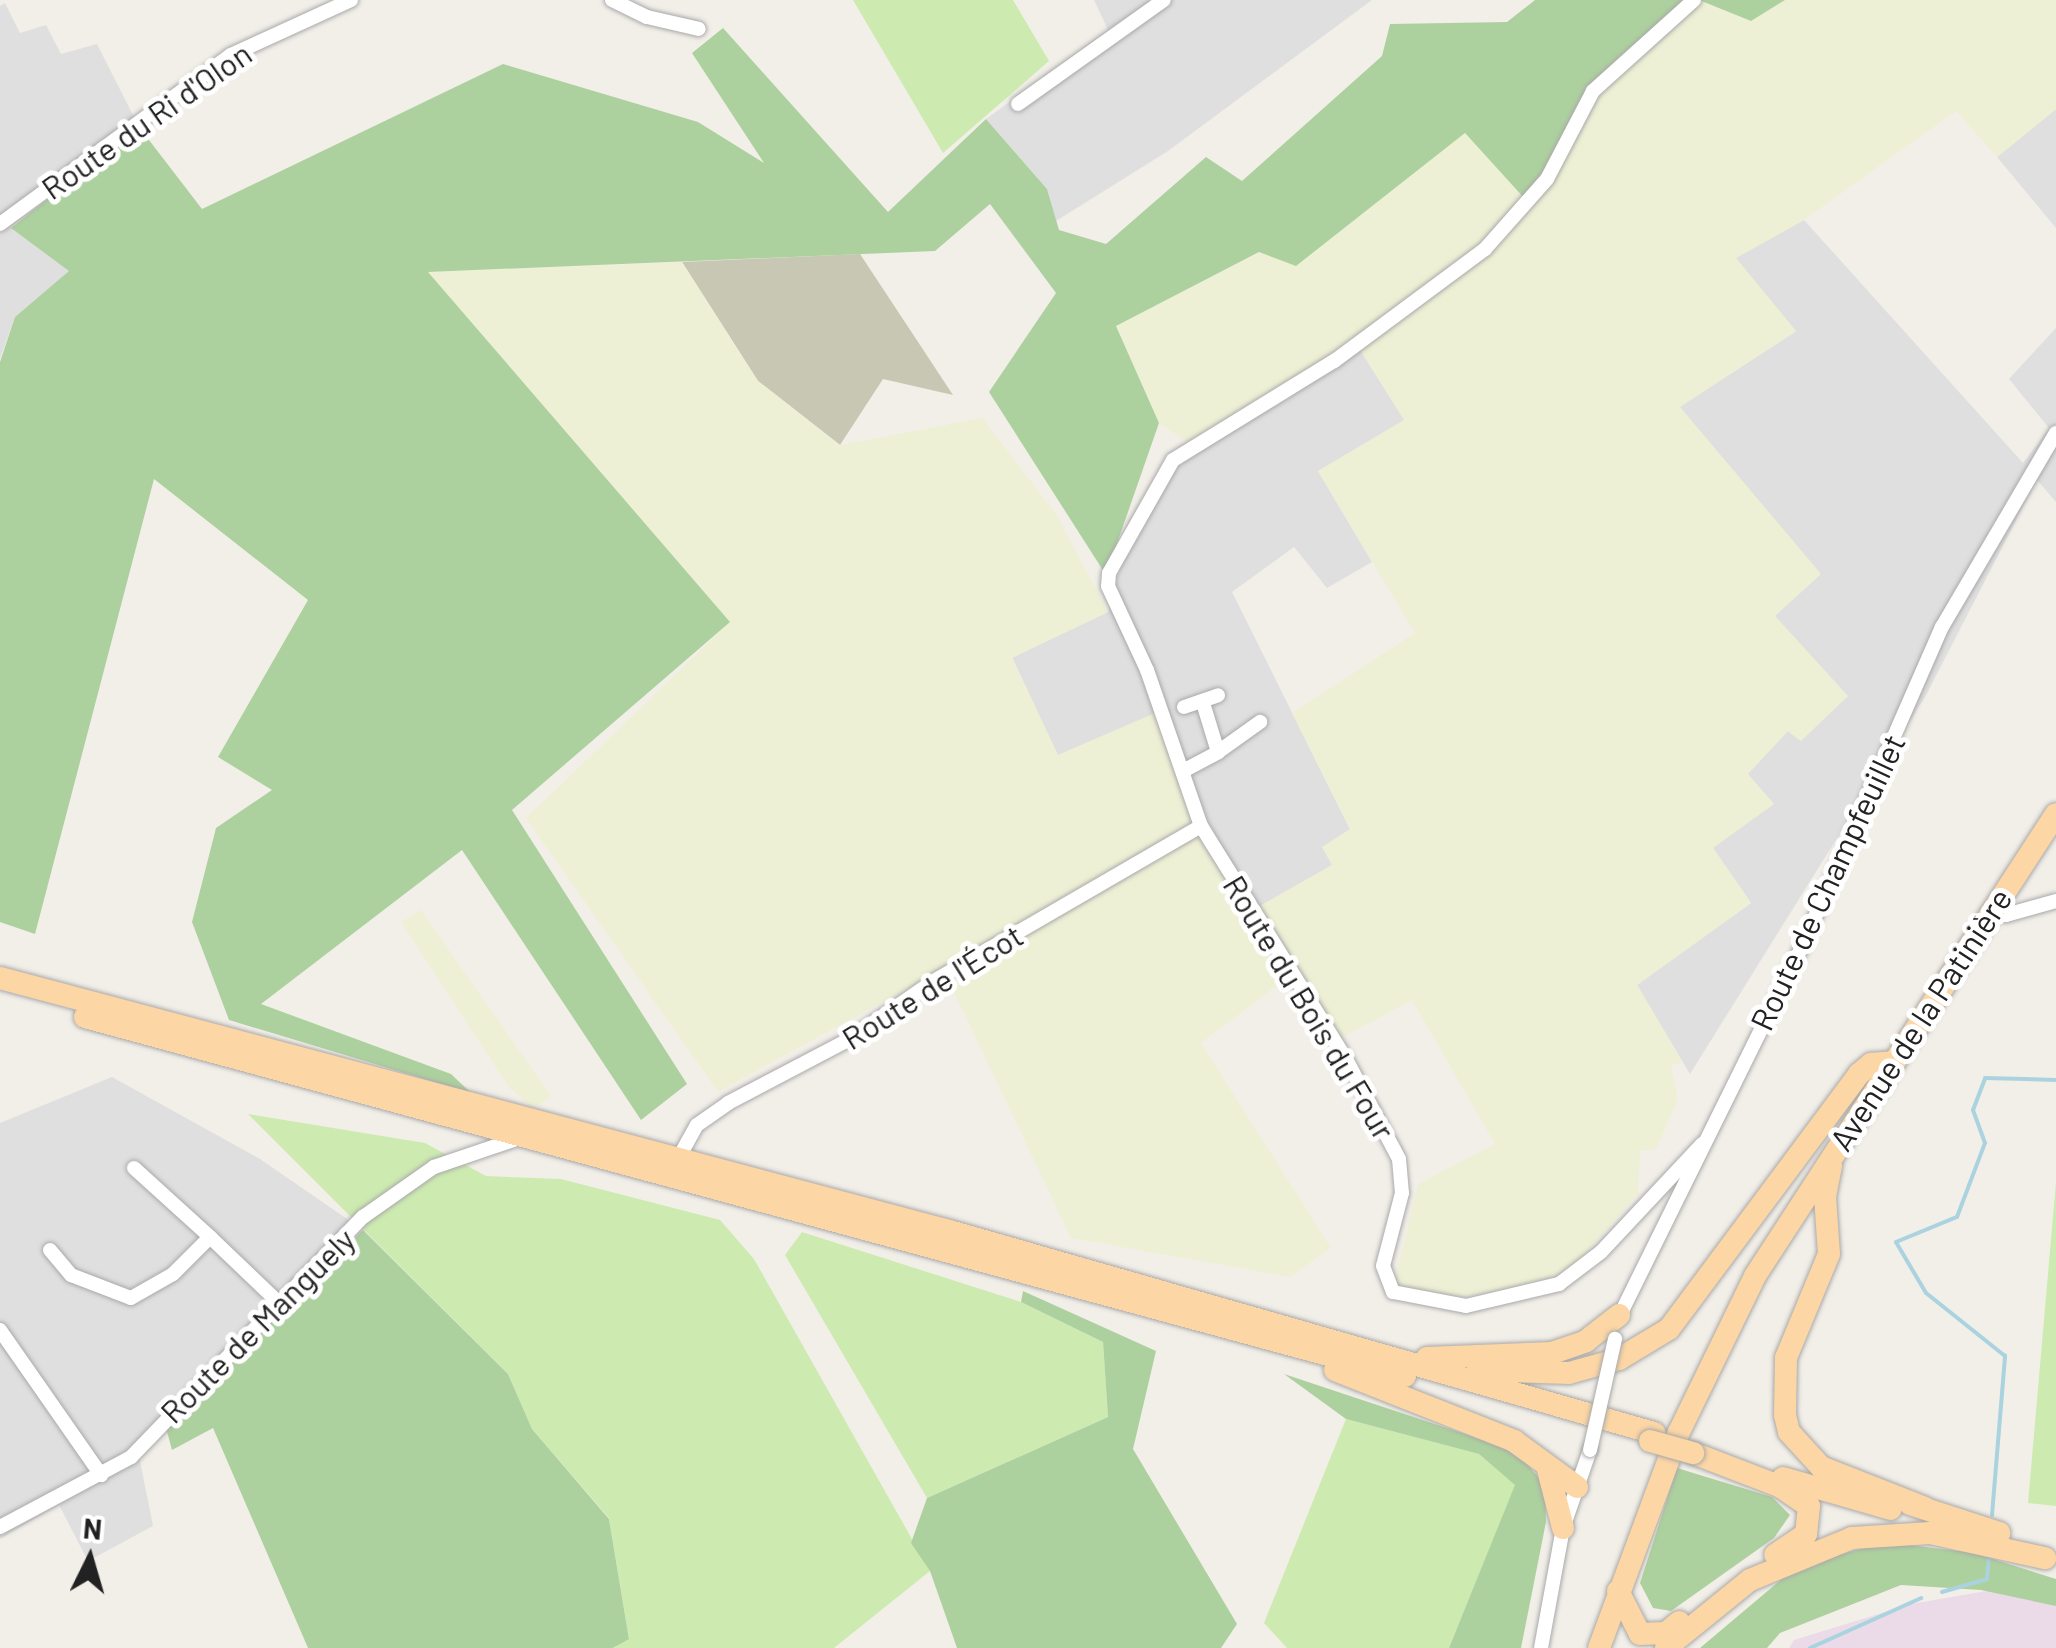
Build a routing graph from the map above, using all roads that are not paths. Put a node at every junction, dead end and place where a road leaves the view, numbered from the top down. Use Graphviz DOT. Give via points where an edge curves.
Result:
graph roads {
  1 [pos="351,0"];
  2 [pos="612,0"];
  3 [pos="1164,0"];
  4 [pos="1694,0"];
  5 [pos="699,29"];
  6 [pos="1018,104"];
  7 [pos="0,224"];
  8 [pos="2056,434"];
  9 [pos="1218,696"];
  10 [pos="1203,703"];
  11 [pos="1184,708"];
  12 [pos="1260,722"];
  13 [pos="1218,752"];
  14 [pos="1183,771"];
  15 [pos="2056,814"];
  16 [pos="1201,826"];
  17 [pos="2056,901"];
  18 [pos="1988,913"];
  19 [pos="0,962"];
  20 [pos="0,978"];
  21 [pos="0,994"];
  22 [pos="74,998"];
  23 [pos="1892,1062"];
  24 [pos="522,1137"];
  25 [pos="1702,1144"];
  26 [pos="1836,1149"];
  27 [pos="678,1159"];
  28 [pos="134,1168"];
  29 [pos="1787,1226"];
  30 [pos="210,1237"];
  31 [pos="1830,1240"];
  32 [pos="50,1250"];
  33 [pos="280,1304"];
  34 [pos="1618,1315"];
  35 [pos="1205,1323"];
  36 [pos="0,1330"];
  37 [pos="1372,1350"];
  38 [pos="1419,1358"];
  39 [pos="1652,1436"];
  40 [pos="1689,1443"];
  41 [pos="1546,1466"];
  42 [pos="102,1475"];
  43 [pos="1576,1487"];
  44 [pos="1925,1508"];
  45 [pos="0,1528"];
  46 [pos="1563,1528"];
  47 [pos="2052,1557"];
  48 [pos="1618,1592"];
  49 [pos="1540,1648"];
  50 [pos="1599,1648"];
  51 [pos="1666,1648"];
  1 -- 7 [label="street, Route du Ri d'Olon" via="231,55"];
  2 -- 5 [label="street" via="647,17"];
  3 -- 6 [label="street"];
  4 -- 14 [label="street, Route du Bois du Four" via="1593,90 1547,179 1485,249 1334,362 1172,460 1108,586 1148,670"];
  8 -- 25 [label="street, Route de Champfeuillet" via="1942,627 1802,946"];
  9 -- 10 [label="street"];
  10 -- 11 [label="street"];
  10 -- 13 [label="street"];
  12 -- 13 [label="street"];
  13 -- 14 [label="street"];
  14 -- 16 [label="street, Route du Bois du Four"];
  15 -- 18 [label="main road, Avenue de la Patinière"];
  16 -- 25 [label="street, Route du Bois du Four" via="1388,1134 1404,1175 1383,1266 1393,1292 1466,1306 1559,1284 1601,1252"];
  16 -- 27 [label="street, Route de l'Écot" via="932,982 850,1039 728,1103 697,1125"];
  17 -- 18 [label="street" via="2006,915"];
  18 -- 23 [label="main road, Avenue de la Patinière"];
  19 -- 22 [label="main road" via="43,976"];
  20 -- 22 [label="main road"];
  21 -- 24 [label="main road"];
  22 -- 27 [label="main road"];
  23 -- 26 [label="main road, Avenue de la Patinière"];
  23 -- 38 [label="main road" via="1859,1074 1697,1299 1644,1347 1569,1374 1486,1372"];
  24 -- 33 [label="street, Route de Manguely" via="434,1166 363,1218"];
  24 -- 35 [label="main road"];
  25 -- 34 [label="street, Route de Champfeuillet"];
  26 -- 29 [label="main road, Avenue de la Patinière"];
  26 -- 31 [label="main road" via="1825,1196"];
  27 -- 37 [label="main road"];
  28 -- 30 [label="street"];
  29 -- 31 [label="main road" via="1821,1229"];
  29 -- 40 [label="main road, Avenue de la Patinière"];
  30 -- 32 [label="street" via="173,1274 130,1298 71,1275"];
  30 -- 33 [label="street"];
  31 -- 44 [label="main road" via="1786,1358 1782,1398 1790,1432 1821,1468"];
  33 -- 42 [label="street, Route de Manguely" via="131,1458"];
  34 -- 38 [label="main road" via="1586,1341 1552,1353"];
  34 -- 43 [label="street, Route de Champfeuillet, bridge"];
  35 -- 39 [label="main road"];
  35 -- 41 [label="main road" via="1514,1441"];
  36 -- 42 [label="street"];
  37 -- 38 [label="main road"];
  37 -- 39 [label="main road"];
  39 -- 40 [label="main road"];
  40 -- 44 [label="main road"];
  40 -- 47 [label="main road"];
  40 -- 48 [label="main road, Avenue de la Patinière"];
  40 -- 48 [label="main road" via="1800,1496 1811,1517 1806,1534 1666,1633 1640,1634"];
  41 -- 43 [label="main road"];
  41 -- 46 [label="main road"];
  42 -- 45 [label="street, Route de Manguely"];
  43 -- 46 [label="street, Route de Champfeuillet"];
  44 -- 47 [label="main road"];
  46 -- 49 [label="street, Route de Champfeuillet"];
  47 -- 51 [label="main road" via="1930,1534 1852,1538 1750,1580"];
  48 -- 50 [label="main road, Avenue de la Patinière"];
}
